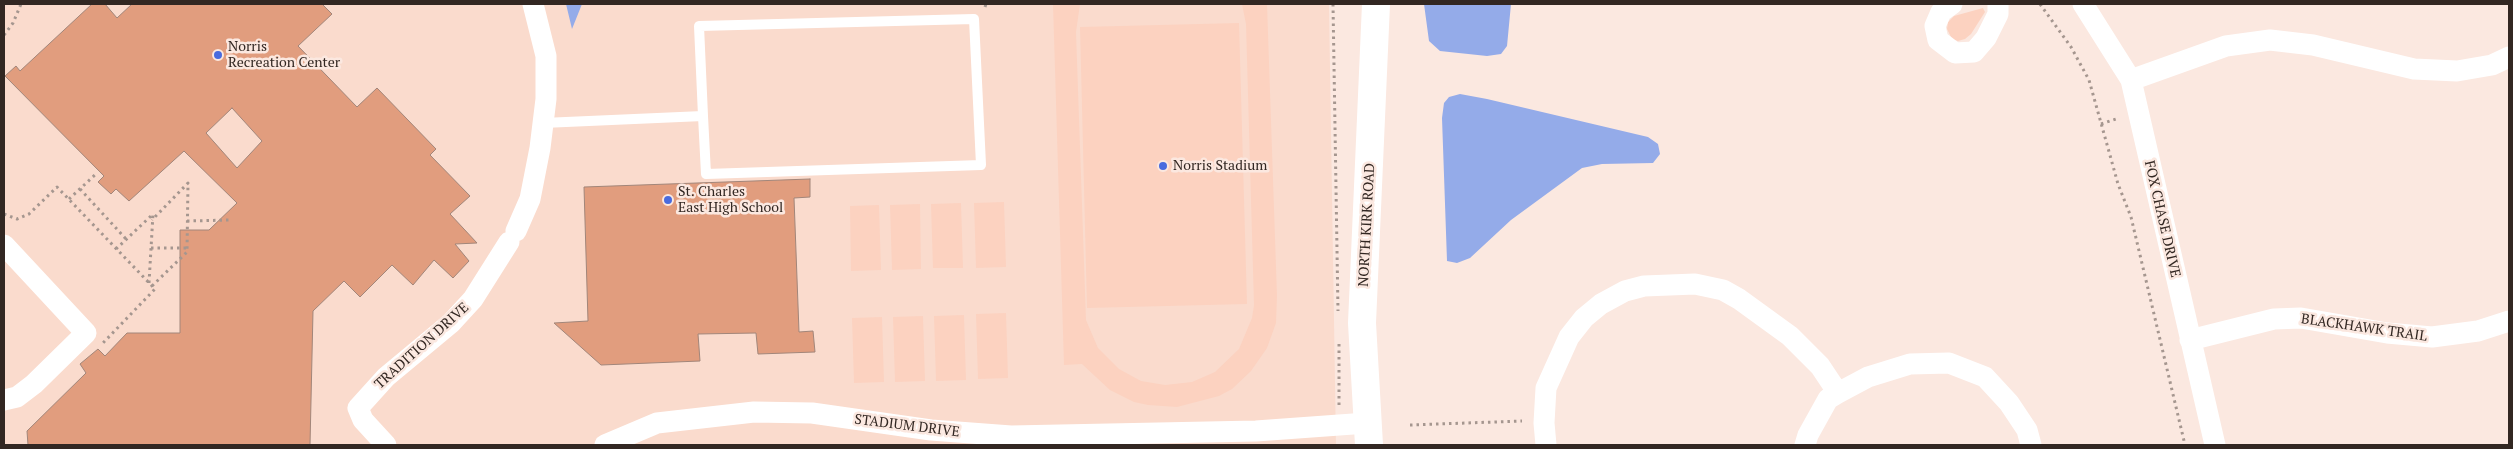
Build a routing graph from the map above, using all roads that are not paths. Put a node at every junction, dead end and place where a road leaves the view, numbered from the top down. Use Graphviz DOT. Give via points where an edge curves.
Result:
graph roads {
  1 [pos="532,4"];
  2 [pos="1376,4"];
  3 [pos="1952,4"];
  4 [pos="1998,4"];
  5 [pos="2083,4"];
  6 [pos="2509,57"];
  7 [pos="2130,80"];
  8 [pos="703,116"];
  9 [pos="543,123"];
  10 [pos="5,248"];
  11 [pos="2509,321"];
  12 [pos="2190,340"];
  13 [pos="1838,393"];
  14 [pos="4,400"];
  15 [pos="1368,434"];
  16 [pos="386,445"];
  17 [pos="605,445"];
  18 [pos="1546,445"];
  19 [pos="1805,445"];
  20 [pos="2031,445"];
  21 [pos="2215,445"];
  1 -- 9 [label="street, TRADITION DRIVE" via="546,56"];
  2 -- 15 [label="main road, NORTH KIRK ROAD" via="1362,323"];
  3 -- 4 [label="street" via="1941,12 1936,26 1938,40 1955,53 1974,52 1986,38 1998,14"];
  5 -- 7 [label="street, FOX CHASE DRIVE"];
  6 -- 7 [label="street" via="2492,65 2457,71 2414,69 2313,45 2270,40 2226,46"];
  7 -- 12 [label="street, FOX CHASE DRIVE"];
  8 -- 8 [label="lane" via="706,174 981,165 974,19 699,26"];
  8 -- 9 [label="lane"];
  9 -- 16 [label="street, TRADITION DRIVE" via="530,199 513,237 474,298 450,323 386,377 358,408 363,420"];
  10 -- 14 [label="street" via="94,339 17,397"];
  11 -- 12 [label="street, BLACKHAWK TRAIL" via="2478,331 2432,337 2386,334 2302,318 2274,319"];
  12 -- 21 [label="street, FOX CHASE DRIVE"];
  13 -- 18 [label="street" via="1820,366 1790,336 1739,298 1723,290 1696,284 1644,286 1625,291 1600,304 1570,337 1546,388"];
  13 -- 19 [label="street" via="1828,399"];
  13 -- 20 [label="street" via="1868,376 1910,364 1949,363 1985,376 2027,430"];
  15 -- 17 [label="street, STADIUM DRIVE" via="1339,425 1256,431 1011,436 932,430 812,413 754,412 658,423"];
}
